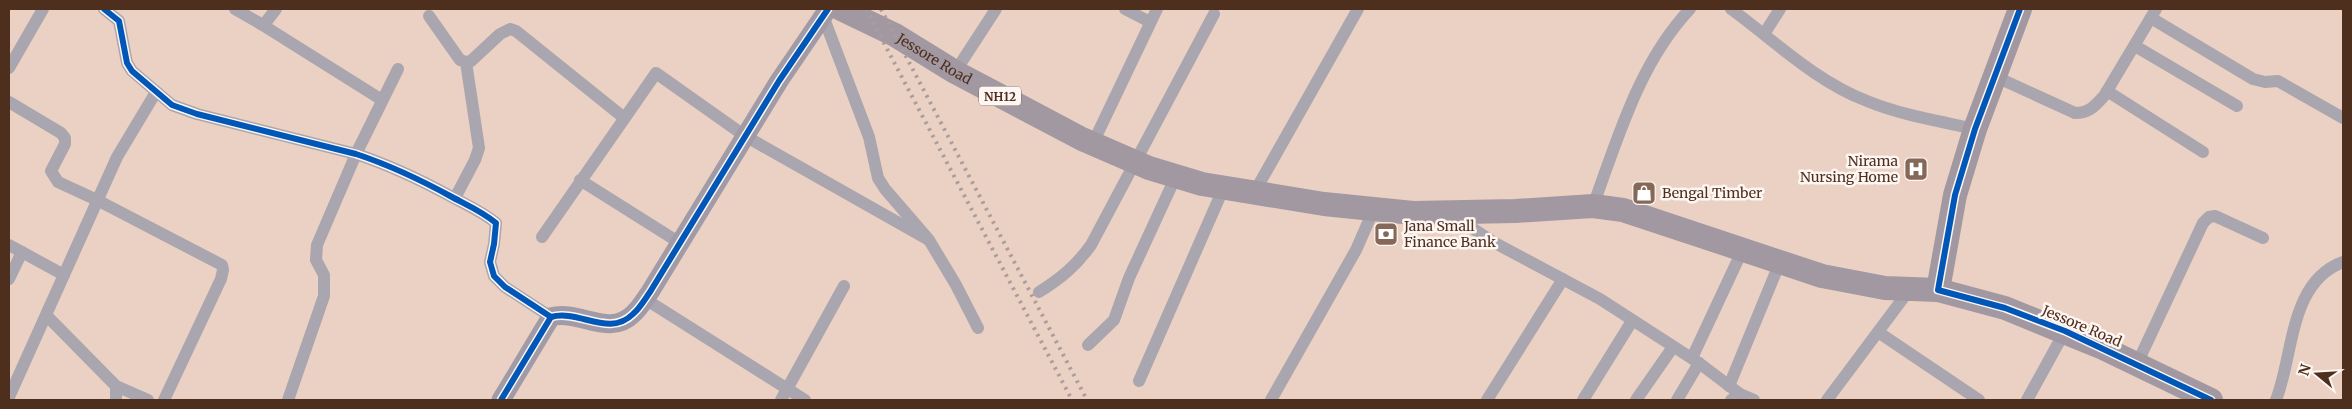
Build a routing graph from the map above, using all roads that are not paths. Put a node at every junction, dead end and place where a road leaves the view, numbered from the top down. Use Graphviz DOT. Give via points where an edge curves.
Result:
graph roads {
  1 [pos="43,9"];
  2 [pos="104,9"];
  3 [pos="235,9"];
  4 [pos="276,9"];
  5 [pos="996,9"];
  6 [pos="1125,9"];
  7 [pos="1157,9"];
  8 [pos="1358,9"];
  9 [pos="1690,9"];
  10 [pos="1731,9"];
  11 [pos="1780,9"];
  12 [pos="2020,9"];
  13 [pos="830,11"];
  14 [pos="2154,13"];
  15 [pos="1214,14"];
  16 [pos="429,16"];
  17 [pos="1150,22"];
  18 [pos="261,24"];
  19 [pos="1764,34"];
  20 [pos="2134,46"];
  21 [pos="466,62"];
  22 [pos="9,68"];
  23 [pos="398,69"];
  24 [pos="955,72"];
  25 [pos="1994,76"];
  26 [pos="2107,91"];
  27 [pos="156,92"];
  28 [pos="382,100"];
  29 [pos="9,102"];
  30 [pos="2236,106"];
  31 [pos="623,117"];
  32 [pos="2343,118"];
  33 [pos="1975,129"];
  34 [pos="745,136"];
  35 [pos="1087,141"];
  36 [pos="2203,152"];
  37 [pos="356,154"];
  38 [pos="1134,161"];
  39 [pos="1176,176"];
  40 [pos="580,180"];
  41 [pos="1224,188"];
  42 [pos="1254,192"];
  43 [pos="454,198"];
  44 [pos="97,200"];
  45 [pos="1593,206"];
  46 [pos="1374,210"];
  47 [pos="1450,214"];
  48 [pos="542,236"];
  49 [pos="2263,238"];
  50 [pos="929,240"];
  51 [pos="680,243"];
  52 [pos="9,245"];
  53 [pos="1744,250"];
  54 [pos="22,252"];
  55 [pos="1780,262"];
  56 [pos="2343,262"];
  57 [pos="64,275"];
  58 [pos="9,279"];
  59 [pos="1563,280"];
  60 [pos="844,286"];
  61 [pos="1910,289"];
  62 [pos="1938,290"];
  63 [pos="1040,292"];
  64 [pos="645,299"];
  65 [pos="46,316"];
  66 [pos="551,317"];
  67 [pos="1632,321"];
  68 [pos="978,328"];
  69 [pos="2065,331"];
  70 [pos="1878,332"];
  71 [pos="1088,345"];
  72 [pos="1673,347"];
  73 [pos="1696,361"];
  74 [pos="2137,364"];
  75 [pos="1139,382"];
  76 [pos="116,386"];
  77 [pos="1729,386"];
  78 [pos="784,395"];
  79 [pos="9,397"];
  80 [pos="1736,397"];
  81 [pos="116,400"];
  82 [pos="148,400"];
  83 [pos="164,400"];
  84 [pos="289,400"];
  85 [pos="501,400"];
  86 [pos="805,400"];
  87 [pos="1271,400"];
  88 [pos="1488,400"];
  89 [pos="1583,400"];
  90 [pos="1636,400"];
  91 [pos="1677,400"];
  92 [pos="1754,400"];
  93 [pos="1827,400"];
  94 [pos="1979,400"];
  95 [pos="2027,400"];
  96 [pos="2211,400"];
  97 [pos="2276,400"];
  1 -- 22 [label="street"];
  2 -- 27 [label="street" via="119,21 127,63 132,71"];
  3 -- 18 [label="street"];
  4 -- 18 [label="street"];
  5 -- 24 [label="street"];
  6 -- 17 [label="street"];
  7 -- 17 [label="street"];
  8 -- 42 [label="street"];
  9 -- 45 [label="street" via="1659,50 1634,96"];
  10 -- 19 [label="street"];
  11 -- 19 [label="street"];
  12 -- 25 [label="highway"];
  13 -- 24 [label="highway, Jessore Road / NH12" via="895,35"];
  13 -- 34 [label="street"];
  13 -- 50 [label="street" via="869,137 878,178"];
  14 -- 20 [label="street"];
  14 -- 32 [label="street" via="2253,79 2278,81"];
  15 -- 38 [label="street"];
  16 -- 21 [label="street" via="460,60"];
  17 -- 35 [label="street"];
  18 -- 28 [label="street"];
  19 -- 33 [label="street" via="1808,69 1867,101 1903,113"];
  20 -- 26 [label="street"];
  20 -- 30 [label="street"];
  21 -- 31 [label="street" via="506,30 516,31"];
  21 -- 43 [label="street" via="479,148 476,160"];
  23 -- 28 [label="street"];
  24 -- 35 [label="highway, Jessore Road / NH12"];
  25 -- 26 [label="street" via="2075,113 2094,108"];
  25 -- 33 [label="highway"];
  26 -- 36 [label="street"];
  27 -- 37 [label="street" via="172,105 197,114"];
  27 -- 44 [label="street" via="124,144"];
  28 -- 37 [label="street"];
  29 -- 44 [label="street" via="66,138 51,171 53,177"];
  31 -- 34 [label="street" via="656,73"];
  31 -- 40 [label="street"];
  33 -- 62 [label="highway" via="1955,194"];
  34 -- 50 [label="street"];
  34 -- 51 [label="street"];
  35 -- 38 [label="highway, NH12"];
  37 -- 43 [label="street" via="422,180"];
  37 -- 84 [label="street" via="317,245 316,260 324,276 324,296"];
  38 -- 39 [label="highway, NH12"];
  38 -- 63 [label="street" via="1101,228 1079,261"];
  39 -- 41 [label="highway, NH12"];
  39 -- 71 [label="street" via="1129,278 1114,320"];
  40 -- 48 [label="street"];
  40 -- 51 [label="street"];
  41 -- 42 [label="highway, NH12"];
  41 -- 75 [label="street"];
  42 -- 46 [label="highway, NH12"];
  43 -- 66 [label="street" via="496,223 490,262 494,276 505,287"];
  44 -- 57 [label="street"];
  44 -- 83 [label="street" via="215,259 224,270"];
  45 -- 47 [label="highway, NH12"];
  45 -- 53 [label="highway, NH12" via="1657,220"];
  46 -- 47 [label="highway, NH12"];
  46 -- 87 [label="street" via="1356,250"];
  47 -- 59 [label="street"];
  49 -- 74 [label="street" via="2215,216 2203,223"];
  50 -- 68 [label="street"];
  51 -- 64 [label="street"];
  52 -- 54 [label="street"];
  53 -- 55 [label="highway, NH12"];
  53 -- 73 [label="street"];
  54 -- 57 [label="street"];
  54 -- 58 [label="street"];
  55 -- 61 [label="highway, NH12" via="1858,285"];
  55 -- 77 [label="street"];
  56 -- 97 [label="street" via="2318,276 2309,289"];
  57 -- 65 [label="street"];
  59 -- 67 [label="street" via="1600,299"];
  59 -- 88 [label="street"];
  60 -- 78 [label="street"];
  61 -- 62 [label="highway, NH12"];
  61 -- 70 [label="street"];
  62 -- 69 [label="highway, Jessore Road / NH12" via="2005,308"];
  64 -- 66 [label="street" via="620,324 562,314"];
  64 -- 78 [label="street"];
  65 -- 76 [label="street"];
  65 -- 79 [label="street"];
  66 -- 85 [label="street"];
  67 -- 72 [label="street"];
  67 -- 89 [label="street"];
  69 -- 74 [label="highway, Jessore Road / NH12"];
  69 -- 95 [label="street"];
  70 -- 93 [label="street"];
  70 -- 94 [label="street"];
  72 -- 73 [label="street"];
  72 -- 90 [label="street"];
  73 -- 77 [label="street"];
  73 -- 91 [label="street"];
  74 -- 96 [label="highway, Jessore Road / NH12"];
  76 -- 81 [label="street"];
  76 -- 82 [label="street"];
  77 -- 80 [label="street"];
  78 -- 86 [label="street"];
  80 -- 92 [label="street"];
}
